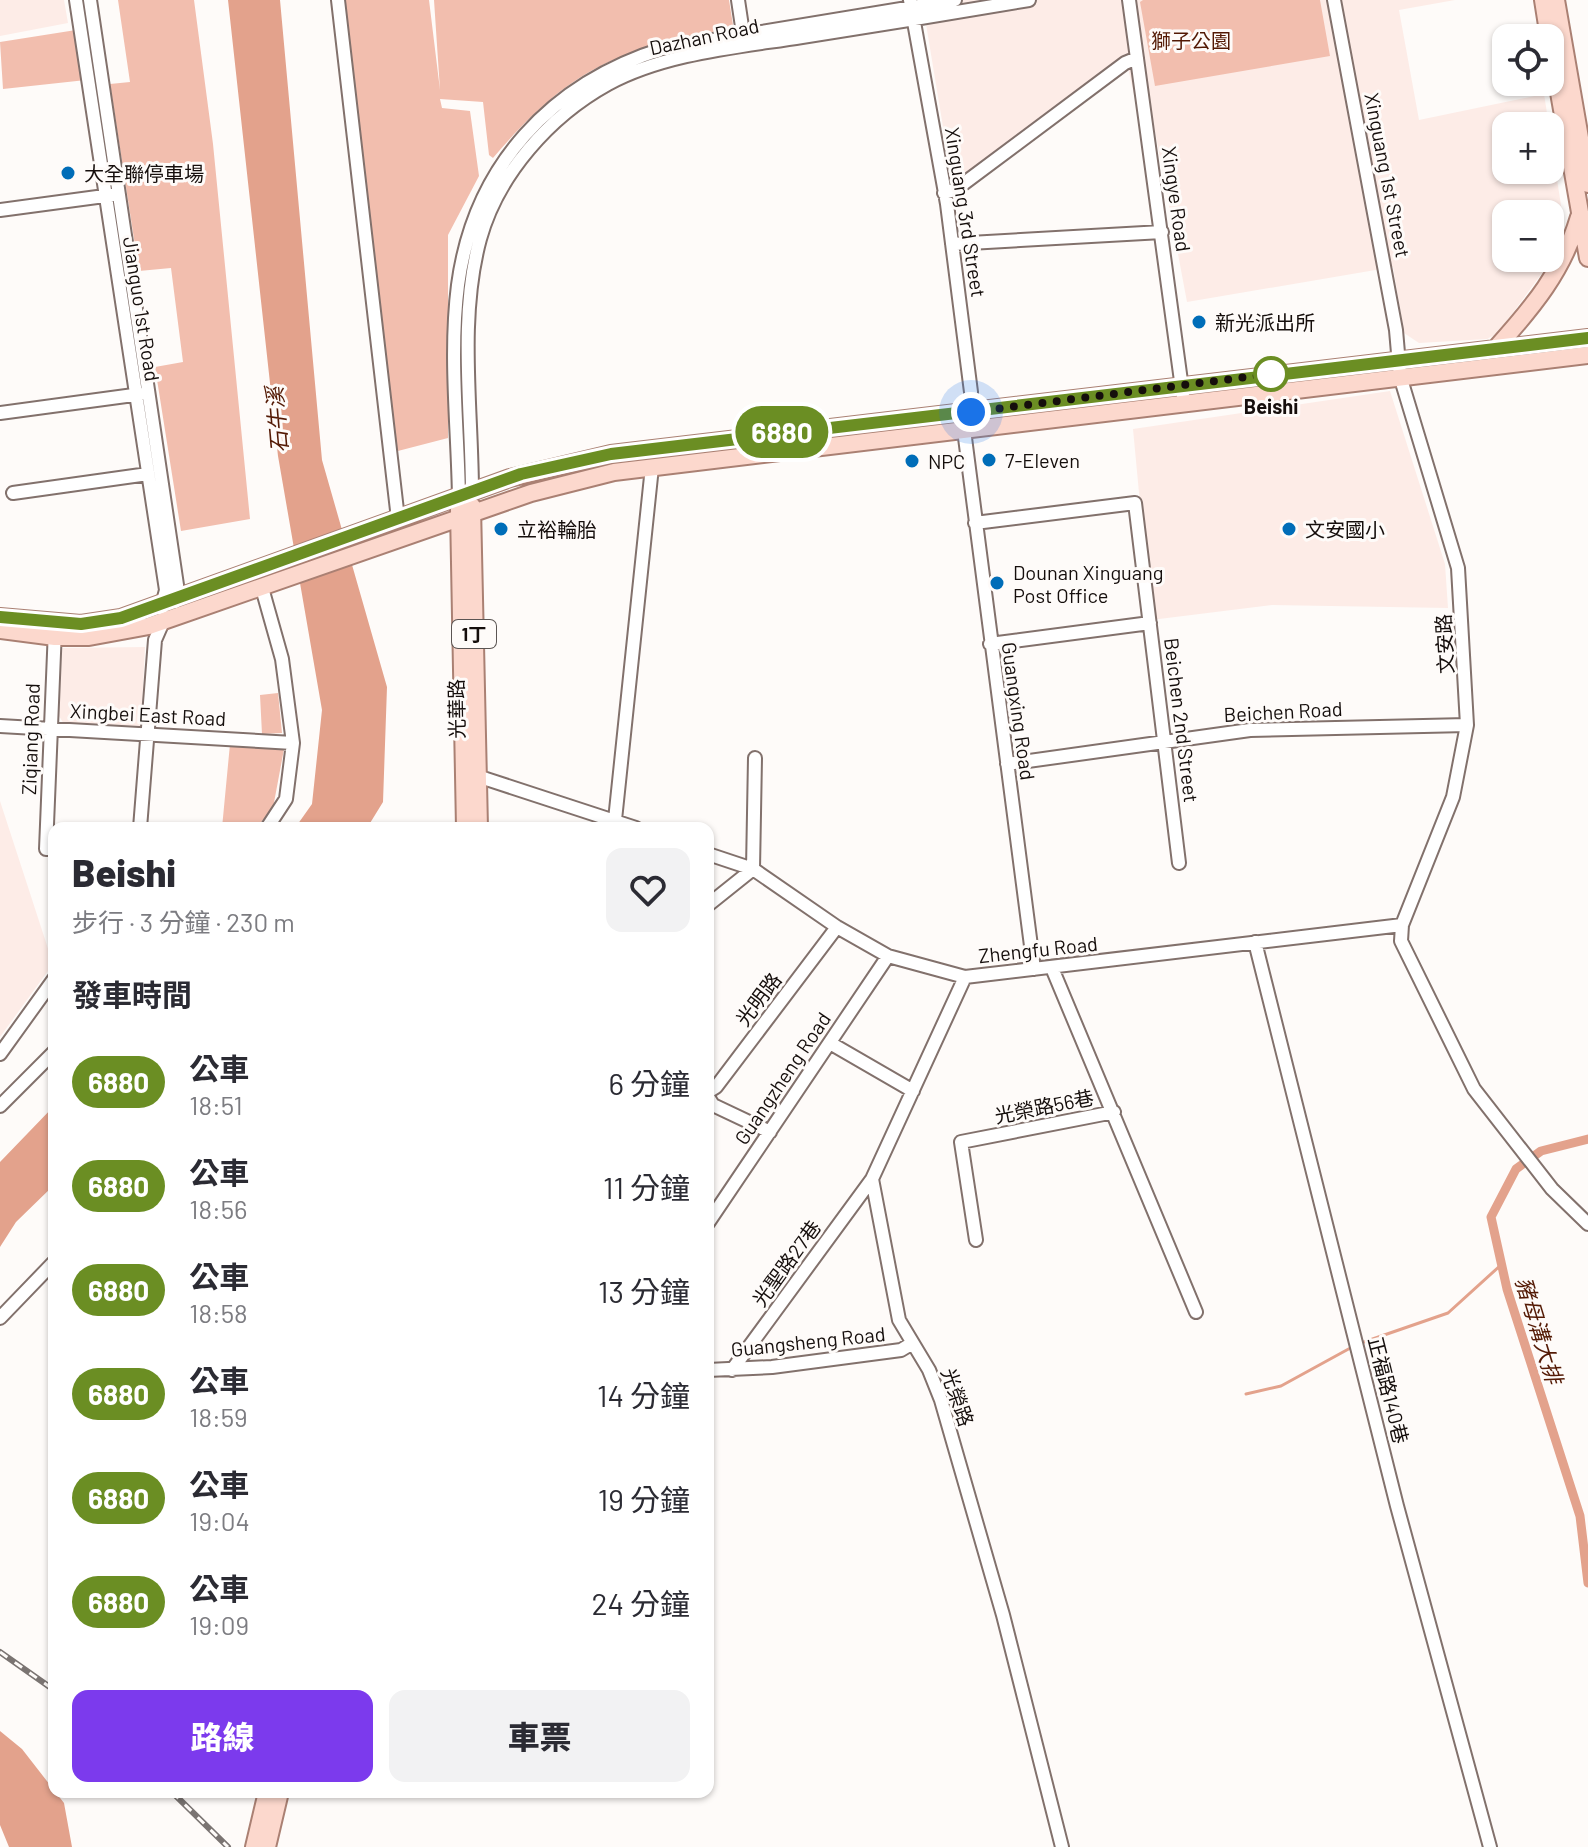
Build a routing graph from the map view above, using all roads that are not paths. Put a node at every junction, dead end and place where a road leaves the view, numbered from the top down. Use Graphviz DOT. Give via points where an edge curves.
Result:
graph roads {
  1 [pos="76,0"];
  2 [pos="90,0"];
  3 [pos="338,0"];
  4 [pos="738,0"];
  5 [pos="955,0"];
  6 [pos="1029,0"];
  7 [pos="1129,0"];
  8 [pos="1334,0"];
  9 [pos="1548,0"];
  10 [pos="912,9"];
  11 [pos="1549,24"];
  12 [pos="744,41"];
  13 [pos="1137,58"];
  14 [pos="1563,96"];
  15 [pos="1575,144"];
  16 [pos="1588,184"];
  17 [pos="944,193"];
  18 [pos="119,194"];
  19 [pos="104,196"];
  20 [pos="0,210"];
  21 [pos="1581,211"];
  22 [pos="1162,232"];
  23 [pos="952,244"];
  24 [pos="1588,258"];
  25 [pos="1588,338"];
  26 [pos="1496,348"];
  27 [pos="1588,355"];
  28 [pos="1397,359"];
  29 [pos="1400,376"];
  30 [pos="1182,385"];
  31 [pos="142,394"];
  32 [pos="1184,403"];
  33 [pos="971,412"];
  34 [pos="0,413"];
  35 [pos="846,425"];
  36 [pos="964,430"];
  37 [pos="732,437"];
  38 [pos="848,444"];
  39 [pos="735,458"];
  40 [pos="652,467"];
  41 [pos="148,474"];
  42 [pos="13,493"];
  43 [pos="465,495"];
  44 [pos="466,515"];
  45 [pos="390,522"];
  46 [pos="975,523"];
  47 [pos="260,588"];
  48 [pos="177,600"];
  49 [pos="160,615"];
  50 [pos="0,617"];
  51 [pos="1150,623"];
  52 [pos="0,630"];
  53 [pos="55,630"];
  54 [pos="990,644"];
  55 [pos="1467,725"];
  56 [pos="0,726"];
  57 [pos="51,729"];
  58 [pos="148,734"];
  59 [pos="1164,741"];
  60 [pos="293,743"];
  61 [pos="755,758"];
  62 [pos="1007,764"];
  63 [pos="471,774"];
  64 [pos="615,820"];
  65 [pos="141,822"];
  66 [pos="271,822"];
  67 [pos="466,822"];
  68 [pos="478,822"];
  69 [pos="620,822"];
  70 [pos="48,849"];
  71 [pos="714,856"];
  72 [pos="1179,863"];
  73 [pos="753,869"];
  74 [pos="714,900"];
  75 [pos="1402,925"];
  76 [pos="837,927"];
  77 [pos="1255,942"];
  78 [pos="888,956"];
  79 [pos="1052,968"];
  80 [pos="1034,969"];
  81 [pos="965,977"];
  82 [pos="48,987"];
  83 [pos="830,1043"];
  84 [pos="0,1054"];
  85 [pos="48,1058"];
  86 [pos="714,1089"];
  87 [pos="913,1091"];
  88 [pos="714,1105"];
  89 [pos="0,1106"];
  90 [pos="1114,1112"];
  91 [pos="770,1132"];
  92 [pos="872,1179"];
  93 [pos="714,1214"];
  94 [pos="1588,1224"];
  95 [pos="976,1240"];
  96 [pos="48,1268"];
  97 [pos="1196,1312"];
  98 [pos="0,1318"];
  99 [pos="911,1344"];
  100 [pos="714,1370"];
  101 [pos="732,1370"];
  102 [pos="266,1798"];
  103 [pos="279,1798"];
  104 [pos="254,1847"];
  105 [pos="267,1847"];
  106 [pos="1062,1847"];
  107 [pos="1490,1847"];
  1 -- 19 [label="street, Jianguo 1st Road"];
  2 -- 18 [label="street, Jianguo 1st Road"];
  3 -- 45 [label="street"];
  4 -- 12 [label="street"];
  5 -- 10 [label="street, Dazhan Road"];
  6 -- 10 [label="street, Dazhan Road"];
  7 -- 13 [label="street, Xingye Road"];
  8 -- 28 [label="street, Xinguang 1st Street" via="1396,330"];
  9 -- 11 [label="main road"];
  9 -- 15 [label="main road"];
  10 -- 12 [label="street, Dazhan Road"];
  10 -- 17 [label="street, Xinguang 3rd Street"];
  12 -- 43 [label="street, Dazhan Road" via="608,84 530,147 497,196 481,236 470,300"];
  13 -- 17 [label="street"];
  13 -- 22 [label="street, Xingye Road"];
  14 -- 15 [label="main road"];
  15 -- 16 [label="main road"];
  15 -- 21 [label="main road"];
  17 -- 23 [label="street, Xinguang 3rd Street"];
  18 -- 19 [label="street"];
  18 -- 31 [label="street, Jianguo 1st Road"];
  19 -- 20 [label="street"];
  19 -- 31 [label="street, Jianguo 1st Road"];
  21 -- 24 [label="main road"];
  21 -- 26 [label="main road" via="1570,249 1552,282"];
  22 -- 23 [label="street"];
  22 -- 30 [label="street, Xingye Road"];
  23 -- 33 [label="street, Xinguang 3rd Street"];
  25 -- 26 [label="main road"];
  26 -- 28 [label="main road"];
  27 -- 29 [label="main road"];
  28 -- 29 [label="street, 文安路"];
  28 -- 30 [label="main road"];
  29 -- 32 [label="main road"];
  29 -- 55 [label="street, 文安路" via="1458,568"];
  30 -- 32 [label="street, Xingye Road"];
  30 -- 33 [label="main road"];
  31 -- 34 [label="street"];
  31 -- 41 [label="street, Jianguo 1st Road"];
  31 -- 48 [label="street, Jianguo 1st Road"];
  32 -- 36 [label="main road"];
  33 -- 35 [label="main road"];
  33 -- 36 [label="street, Guangxing Road"];
  35 -- 37 [label="main road"];
  35 -- 38 [label="main road"];
  36 -- 38 [label="main road"];
  36 -- 46 [label="street, Guangxing Road"];
  37 -- 39 [label="main road"];
  37 -- 43 [label="main road" via="561,464"];
  38 -- 39 [label="main road"];
  39 -- 40 [label="main road"];
  40 -- 44 [label="main road" via="614,472"];
  40 -- 64 [label="street"];
  41 -- 42 [label="street"];
  41 -- 49 [label="street, Jianguo 1st Road" via="166,590"];
  43 -- 44 [label="main road, 光華路 / 1丁"];
  43 -- 45 [label="main road"];
  44 -- 47 [label="main road"];
  44 -- 63 [label="main road, 光華路 / 1丁"];
  45 -- 48 [label="main road"];
  46 -- 51 [label="street, Beichen 2nd Street" via="1135,503"];
  46 -- 54 [label="street, Guangxing Road"];
  47 -- 49 [label="main road"];
  47 -- 60 [label="street" via="282,659"];
  48 -- 49 [label="main road"];
  49 -- 53 [label="main road" via="89,637"];
  49 -- 58 [label="street, Jianguo 1st Road"];
  50 -- 53 [label="main road"];
  51 -- 54 [label="street"];
  51 -- 59 [label="street, Beichen 2nd Street"];
  52 -- 53 [label="main road"];
  53 -- 57 [label="street, Ziqiang Road"];
  54 -- 62 [label="street, Guangxing Road"];
  55 -- 59 [label="street, Beichen Road" via="1250,730"];
  55 -- 75 [label="street, 文安路" via="1453,797"];
  56 -- 57 [label="street, Xingbei East Road"];
  57 -- 58 [label="street, Xingbei East Road"];
  57 -- 70 [label="street, Ziqiang Road"];
  58 -- 60 [label="street, Xingbei East Road"];
  58 -- 65 [label="street, Jianguo 1st Road"];
  59 -- 62 [label="street, Beichen Road"];
  59 -- 72 [label="street, Beichen 2nd Street"];
  60 -- 66 [label="street" via="286,799"];
  61 -- 73 [label="street"];
  62 -- 80 [label="street, Guangxing Road"];
  63 -- 64 [label="street"];
  63 -- 67 [label="main road, 光華路 / 1丁"];
  63 -- 68 [label="main road, 光華路 / 1丁"];
  64 -- 69 [label="street"];
  71 -- 73 [label="street, Zhengfu Road"];
  73 -- 74 [label="street"];
  73 -- 76 [label="street, Zhengfu Road"];
  75 -- 77 [label="street, Zhengfu Road"];
  75 -- 94 [label="street" via="1401,941 1474,1089 1533,1166"];
  76 -- 78 [label="street, Zhengfu Road"];
  76 -- 86 [label="street, 光明路"];
  77 -- 79 [label="street, Zhengfu Road"];
  77 -- 107 [label="street, 正福路140巷" via="1397,1506"];
  78 -- 81 [label="street, Zhengfu Road"];
  78 -- 83 [label="street, Guangzheng Road"];
  79 -- 80 [label="street, Zhengfu Road"];
  79 -- 90 [label="street"];
  80 -- 81 [label="street, Zhengfu Road"];
  81 -- 87 [label="street"];
  82 -- 84 [label="street"];
  83 -- 87 [label="street"];
  83 -- 91 [label="street, Guangzheng Road"];
  85 -- 89 [label="street"];
  87 -- 92 [label="street"];
  88 -- 91 [label="street"];
  90 -- 95 [label="street, 光榮路56巷" via="961,1142"];
  90 -- 97 [label="street, 光榮路56巷"];
  91 -- 93 [label="street, Guangzheng Road"];
  92 -- 99 [label="street, 光榮路" via="899,1320"];
  92 -- 101 [label="street, 光聖路27巷"];
  96 -- 98 [label="street"];
  99 -- 101 [label="street, Guangsheng Road" via="901,1350"];
  99 -- 106 [label="street, 光榮路" via="941,1400"];
  100 -- 101 [label="street, Guangsheng Road"];
  102 -- 104 [label="main road"];
  103 -- 105 [label="main road"];
}
